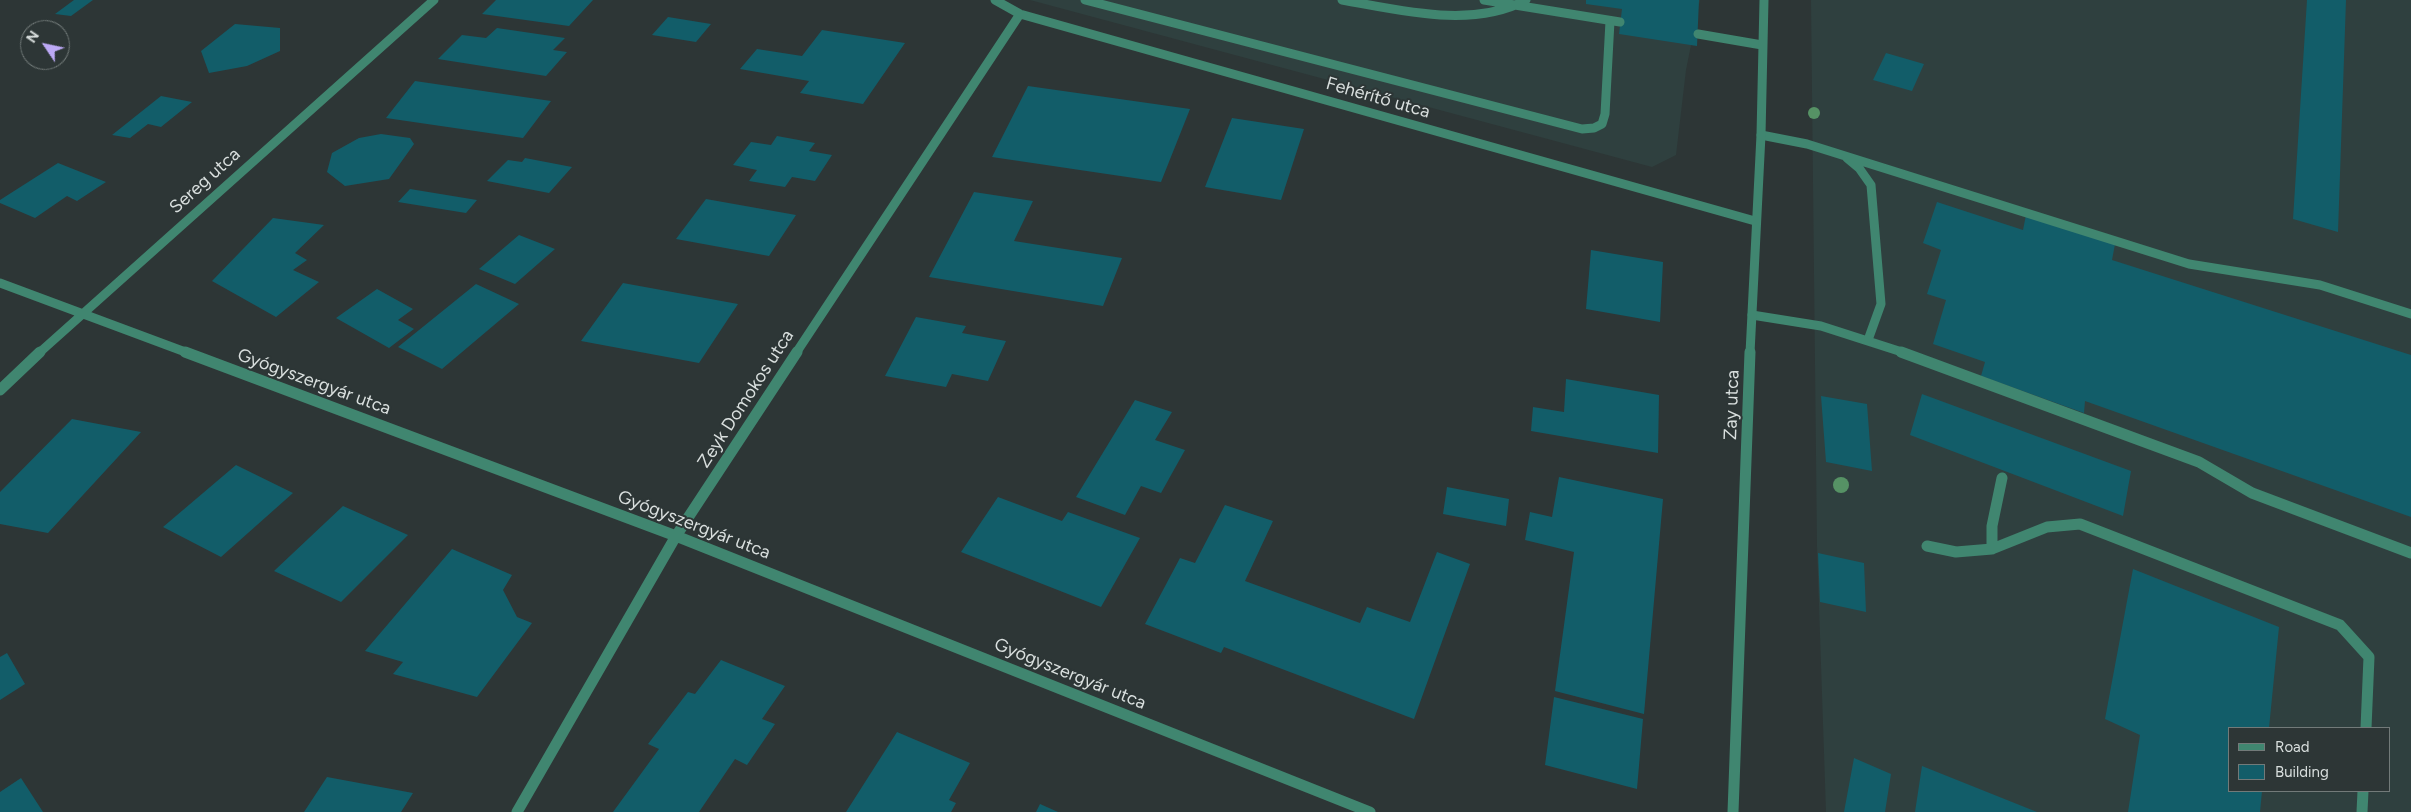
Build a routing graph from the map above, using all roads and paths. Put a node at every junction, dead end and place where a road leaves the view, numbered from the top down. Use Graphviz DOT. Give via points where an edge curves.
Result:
graph roads {
  1 [pos="434,0"];
  2 [pos="995,0"];
  3 [pos="1085,0"];
  4 [pos="1342,0"];
  5 [pos="1484,0"];
  6 [pos="1526,0"];
  7 [pos="1764,0"];
  8 [pos="1519,6"];
  9 [pos="1020,14"];
  10 [pos="1610,21"];
  11 [pos="1620,22"];
  12 [pos="1698,34"];
  13 [pos="1762,45"];
  14 [pos="1761,135"];
  15 [pos="1844,155"];
  16 [pos="1755,222"];
  17 [pos="0,283"];
  18 [pos="80,314"];
  19 [pos="2411,314"];
  20 [pos="1752,315"];
  21 [pos="1868,340"];
  22 [pos="0,390"];
  23 [pos="2002,478"];
  24 [pos="676,536"];
  25 [pos="1927,546"];
  26 [pos="1992,549"];
  27 [pos="2411,553"];
  28 [pos="2366,727"];
  29 [pos="2363,792"];
  30 [pos="517,812"];
  31 [pos="1370,812"];
  32 [pos="1733,812"];
  33 [pos="2362,812"];
  1 -- 18 [label="street, Sereg utca"];
  2 -- 9 [label="street, Fehérítő utca"];
  3 -- 10 [label="street" via="1582,129 1602,124 1606,114"];
  4 -- 8 [label="street" via="1418,13 1498,12"];
  5 -- 8 [label="street"];
  6 -- 8 [label="street"];
  7 -- 13 [label="street, Zay utca"];
  8 -- 10 [label="street"];
  9 -- 16 [label="street, Fehérítő utca"];
  9 -- 24 [label="street, Zeyk Domokos utca"];
  10 -- 11 [label="street"];
  12 -- 13 [label="street"];
  13 -- 14 [label="street, Zay utca"];
  14 -- 15 [label="street"];
  14 -- 16 [label="street, Zay utca"];
  15 -- 19 [label="street" via="2189,264 2310,282"];
  15 -- 21 [label="street" via="1859,168 1871,186 1881,304"];
  16 -- 20 [label="street, Zay utca"];
  17 -- 18 [label="street, Gyógyszergyár utca"];
  18 -- 22 [label="street, Sereg utca"];
  18 -- 24 [label="street, Gyógyszergyár utca"];
  20 -- 21 [label="street" via="1821,326"];
  20 -- 32 [label="street, Zay utca"];
  21 -- 27 [label="street" via="2199,462 2252,493"];
  23 -- 26 [label="street" via="1992,526"];
  24 -- 30 [label="street, Zeyk Domokos utca"];
  24 -- 31 [label="street, Gyógyszergyár utca"];
  25 -- 26 [label="street" via="1956,552"];
  26 -- 28 [label="street" via="2047,527 2080,524 2340,625 2369,657"];
  29 -- 33 [label="street"];
}
